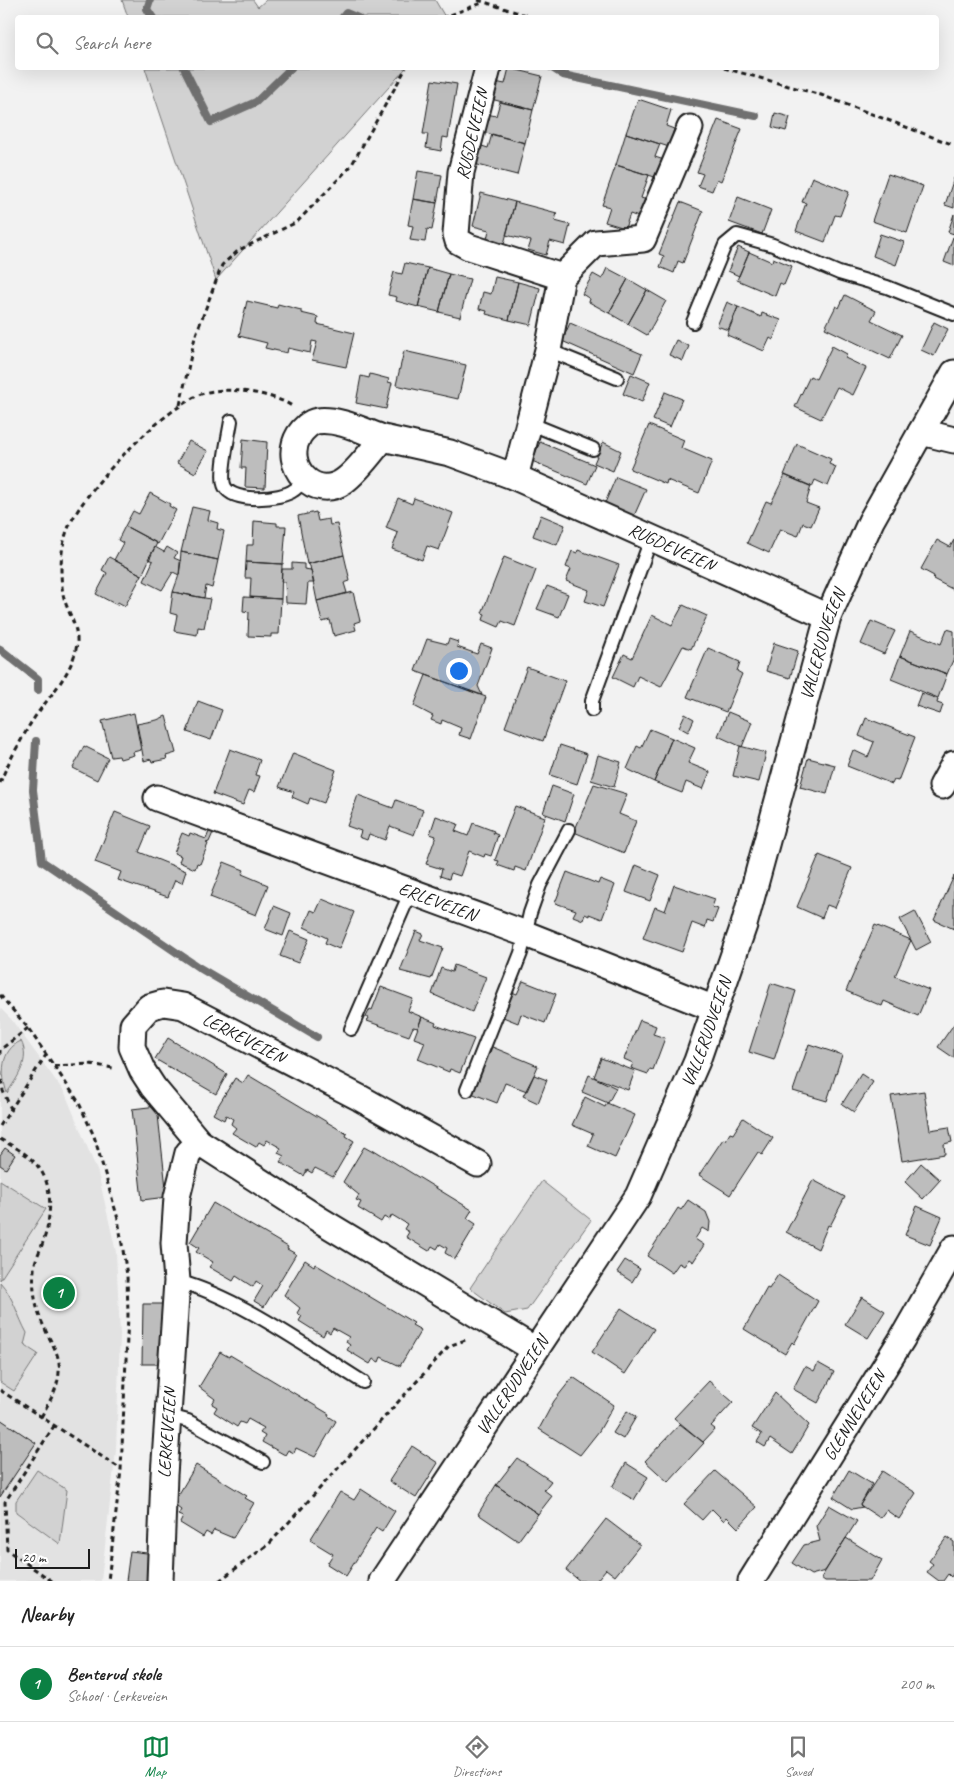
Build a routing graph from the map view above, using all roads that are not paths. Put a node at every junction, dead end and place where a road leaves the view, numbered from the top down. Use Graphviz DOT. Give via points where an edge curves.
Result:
graph roads {
  1 [pos="487,70"];
  2 [pos="690,128"];
  3 [pos="562,276"];
  4 [pos="954,314"];
  5 [pos="693,322"];
  6 [pos="548,350"];
  7 [pos="954,373"];
  8 [pos="617,378"];
  9 [pos="231,421"];
  10 [pos="529,423"];
  11 [pos="921,432"];
  12 [pos="382,438"];
  13 [pos="954,440"];
  14 [pos="593,449"];
  15 [pos="515,477"];
  16 [pos="304,479"];
  17 [pos="651,539"];
  18 [pos="828,617"];
  19 [pos="592,710"];
  20 [pos="954,764"];
  21 [pos="942,786"];
  22 [pos="157,798"];
  23 [pos="569,830"];
  24 [pos="411,891"];
  25 [pos="526,934"];
  26 [pos="715,1009"];
  27 [pos="351,1029"];
  28 [pos="467,1090"];
  29 [pos="199,1142"];
  30 [pos="478,1164"];
  31 [pos="954,1248"];
  32 [pos="177,1281"];
  33 [pos="534,1349"];
  34 [pos="364,1382"];
  35 [pos="169,1416"];
  36 [pos="263,1462"];
  37 [pos="160,1581"];
  38 [pos="382,1581"];
  39 [pos="751,1581"];
  1 -- 3 [label="street, RUGDEVEIEN" via="464,156 458,241"];
  2 -- 3 [label="street" via="643,239 596,243"];
  3 -- 6 [label="street"];
  4 -- 5 [label="lane" via="887,287 839,273 773,245 738,235 725,245"];
  6 -- 8 [label="lane"];
  6 -- 10 [label="street"];
  7 -- 11 [label="street, VALLERUDVEIEN"];
  9 -- 16 [label="lane" via="223,477 224,486 229,491 250,498 282,496 294,491"];
  10 -- 14 [label="lane"];
  10 -- 15 [label="street"];
  11 -- 13 [label="street"];
  11 -- 18 [label="street, VALLERUDVEIEN" via="871,521"];
  12 -- 15 [label="street, RUGDEVEIEN" via="450,453"];
  12 -- 16 [label="street" via="344,481 318,486"];
  12 -- 16 [label="street, RUGDEVEIEN" via="341,423 316,421 303,429 292,455"];
  15 -- 17 [label="street, RUGDEVEIEN"];
  17 -- 18 [label="street, RUGDEVEIEN"];
  17 -- 19 [label="lane" via="592,701"];
  18 -- 26 [label="street, VALLERUDVEIEN" via="744,925"];
  20 -- 21 [label="street"];
  22 -- 24 [label="street, ERLEVEIEN"];
  23 -- 25 [label="lane" via="540,886"];
  24 -- 25 [label="street, ERLEVEIEN"];
  24 -- 27 [label="lane"];
  25 -- 26 [label="street, ERLEVEIEN"];
  25 -- 28 [label="lane"];
  26 -- 33 [label="street, VALLERUDVEIEN" via="697,1061 638,1196"];
  29 -- 30 [label="street, LERKEVEIEN" via="142,1070 132,1048 133,1025 149,1008 162,1003 183,1006"];
  29 -- 32 [label="street, LERKEVEIEN" via="188,1153 177,1197 174,1243"];
  29 -- 33 [label="street, LERKEVEIEN" via="320,1220"];
  31 -- 39 [label="street, GLENNEVEIEN" via="902,1339"];
  32 -- 34 [label="lane" via="203,1288 238,1306"];
  32 -- 35 [label="street, LERKEVEIEN"];
  33 -- 38 [label="street, VALLERUDVEIEN"];
  35 -- 36 [label="lane" via="188,1420"];
  35 -- 37 [label="street, LERKEVEIEN"];
}
